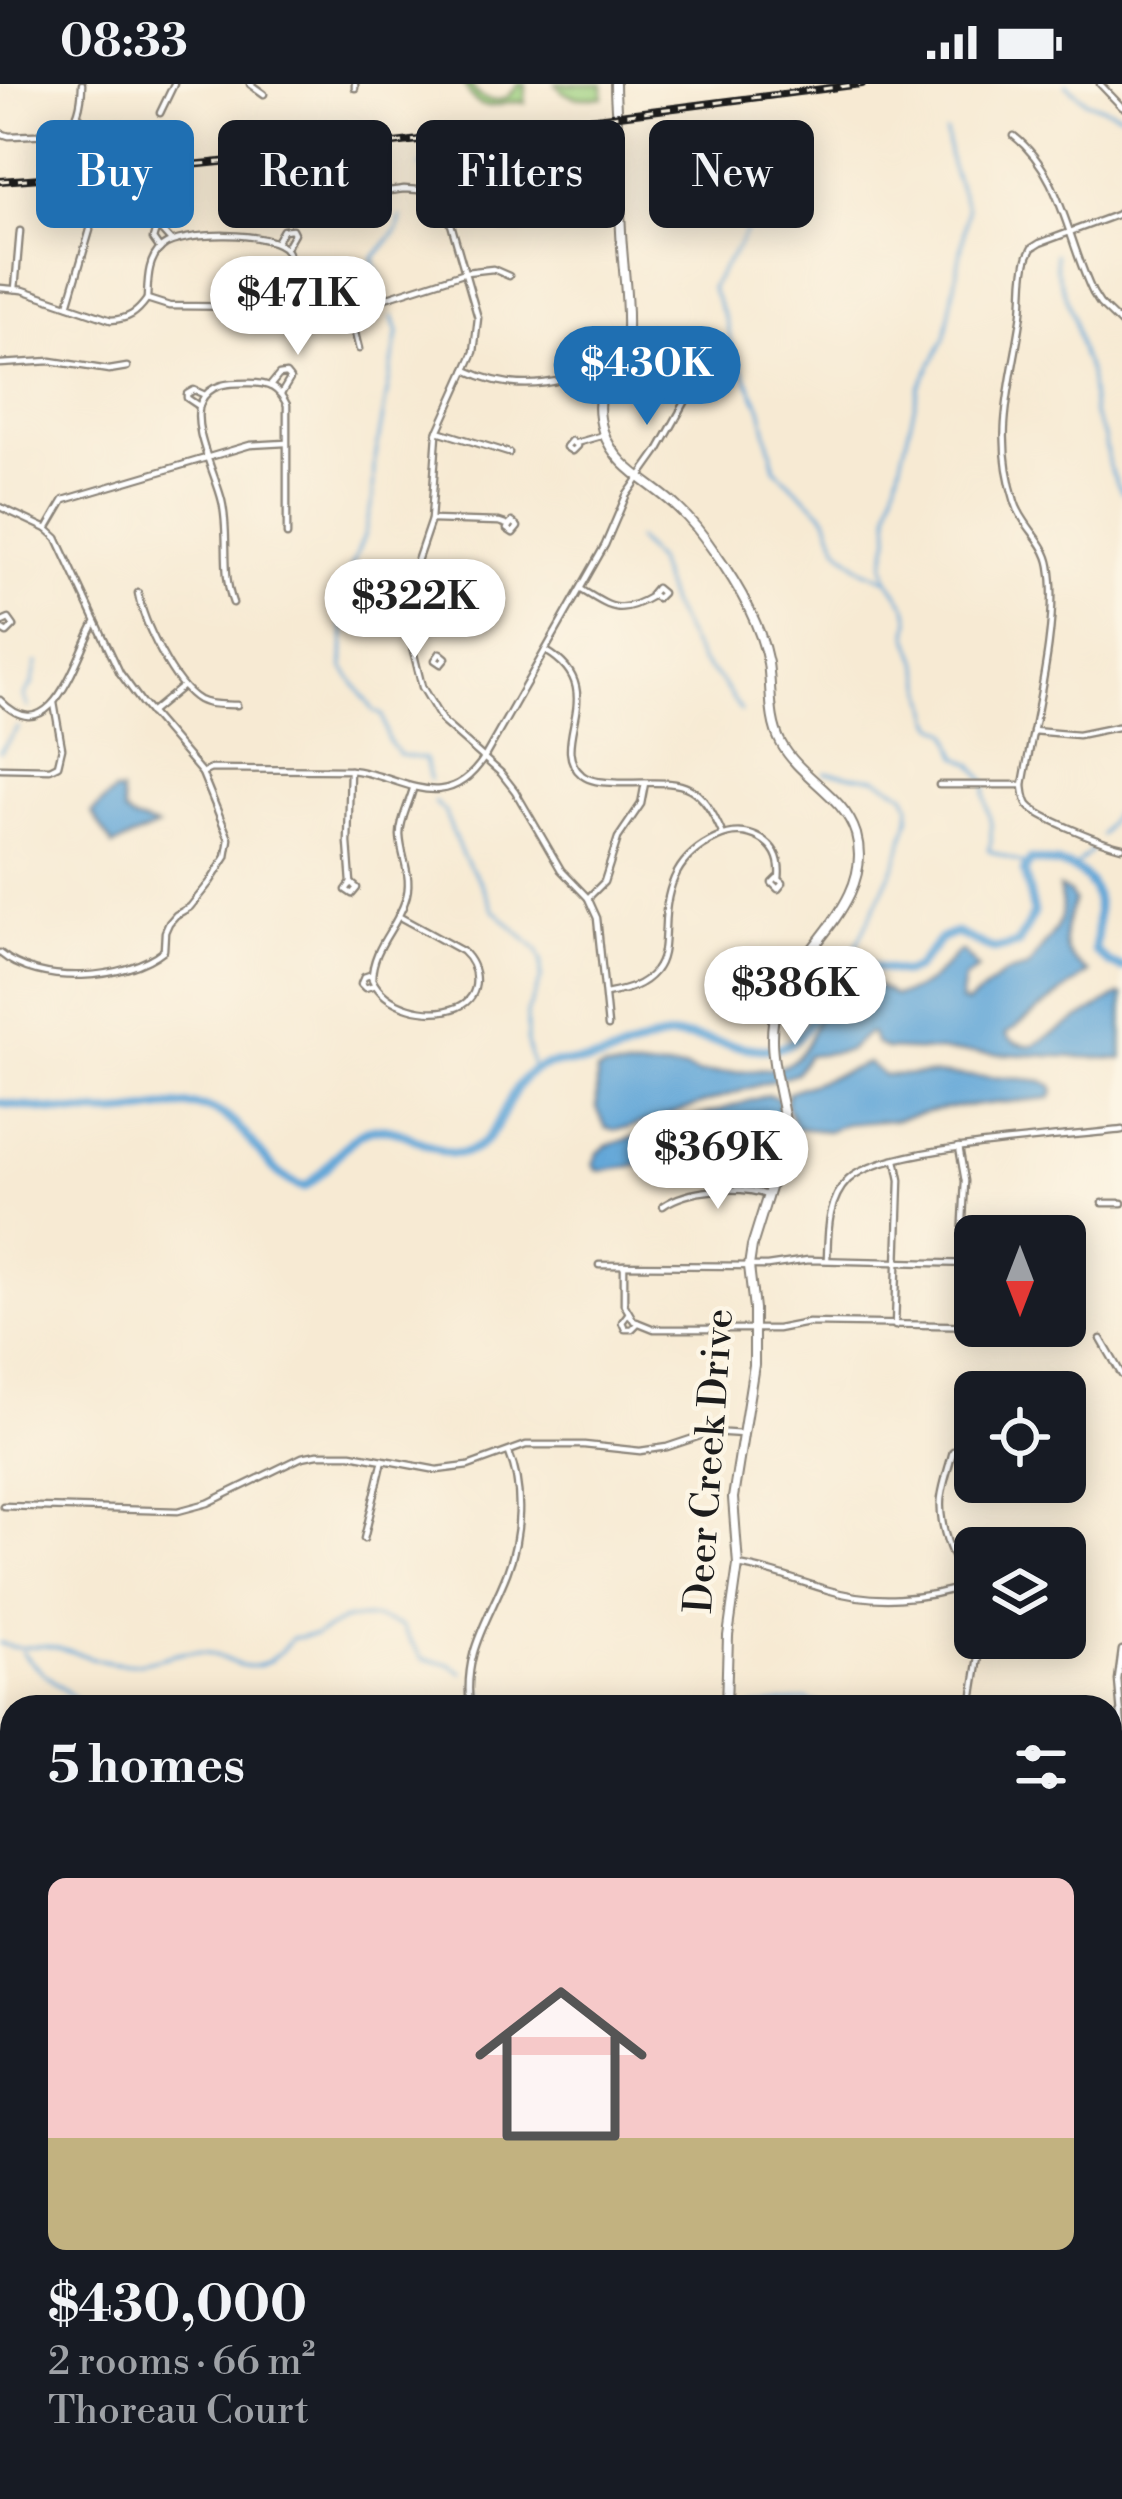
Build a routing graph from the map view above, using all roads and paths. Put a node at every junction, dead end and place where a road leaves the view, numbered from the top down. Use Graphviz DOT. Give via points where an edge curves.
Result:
graph roads {
  1 [pos="82,84"];
  2 [pos="174,84"];
  3 [pos="250,84"];
  4 [pos="615,84"];
  5 [pos="1100,84"];
  6 [pos="264,94"];
  7 [pos="1122,106"];
  8 [pos="160,113"];
  9 [pos="0,134"];
  10 [pos="1014,136"];
  11 [pos="1122,211"];
  12 [pos="452,228"];
  13 [pos="90,230"];
  14 [pos="20,231"];
  15 [pos="1070,231"];
  16 [pos="171,241"];
  17 [pos="276,242"];
  18 [pos="160,249"];
  19 [pos="284,249"];
  20 [pos="466,272"];
  21 [pos="509,275"];
  22 [pos="0,288"];
  23 [pos="14,289"];
  24 [pos="147,299"];
  25 [pos="68,305"];
  26 [pos="291,308"];
  27 [pos="355,308"];
  28 [pos="1122,325"];
  29 [pos="359,349"];
  30 [pos="0,364"];
  31 [pos="127,367"];
  32 [pos="466,370"];
  33 [pos="604,379"];
  34 [pos="270,386"];
  35 [pos="688,391"];
  36 [pos="206,394"];
  37 [pos="281,394"];
  38 [pos="199,406"];
  39 [pos="438,430"];
  40 [pos="604,435"];
  41 [pos="287,443"];
  42 [pos="576,443"];
  43 [pos="508,453"];
  44 [pos="208,457"];
  45 [pos="638,477"];
  46 [pos="0,507"];
  47 [pos="431,520"];
  48 [pos="508,525"];
  49 [pos="46,529"];
  50 [pos="287,535"];
  51 [pos="412,584"];
  52 [pos="580,589"];
  53 [pos="470,590"];
  54 [pos="138,592"];
  55 [pos="652,596"];
  56 [pos="232,603"];
  57 [pos="95,623"];
  58 [pos="546,651"];
  59 [pos="184,686"];
  60 [pos="0,700"];
  61 [pos="55,703"];
  62 [pos="237,705"];
  63 [pos="150,713"];
  64 [pos="1122,726"];
  65 [pos="1033,731"];
  66 [pos="484,758"];
  67 [pos="0,768"];
  68 [pos="350,770"];
  69 [pos="202,773"];
  70 [pos="645,783"];
  71 [pos="939,785"];
  72 [pos="1024,785"];
  73 [pos="412,789"];
  74 [pos="723,835"];
  75 [pos="1122,847"];
  76 [pos="779,879"];
  77 [pos="351,883"];
  78 [pos="588,898"];
  79 [pos="398,916"];
  80 [pos="0,953"];
  81 [pos="372,974"];
  82 [pos="375,986"];
  83 [pos="604,994"];
  84 [pos="608,1026"];
  85 [pos="1122,1130"];
  86 [pos="959,1148"];
  87 [pos="896,1160"];
  88 [pos="770,1196"];
  89 [pos="1103,1203"];
  90 [pos="1122,1203"];
  91 [pos="663,1206"];
  92 [pos="963,1215"];
  93 [pos="827,1260"];
  94 [pos="897,1261"];
  95 [pos="954,1264"];
  96 [pos="599,1265"];
  97 [pos="624,1265"];
  98 [pos="749,1266"];
  99 [pos="628,1314"];
  100 [pos="638,1323"];
  101 [pos="895,1325"];
  102 [pos="954,1326"];
  103 [pos="754,1329"];
  104 [pos="1101,1339"];
  105 [pos="1122,1375"];
  106 [pos="743,1434"];
  107 [pos="953,1450"];
  108 [pos="508,1452"];
  109 [pos="383,1460"];
  110 [pos="3,1506"];
  111 [pos="364,1539"];
  112 [pos="954,1555"];
  113 [pos="738,1565"];
  114 [pos="954,1589"];
  115 [pos="1122,1650"];
  116 [pos="979,1659"];
  117 [pos="470,1695"];
  118 [pos="726,1695"];
  119 [pos="973,1695"];
  120 [pos="1119,1695"];
  1 -- 9 [label="street" via="79,116 69,128"];
  2 -- 8 [label="street"];
  3 -- 6 [label="street"];
  4 -- 33 [label="street" via="626,343"];
  5 -- 7 [label="street"];
  10 -- 15 [label="street" via="1045,170"];
  11 -- 15 [label="street"];
  12 -- 20 [label="street"];
  13 -- 25 [label="street"];
  14 -- 23 [label="street"];
  15 -- 28 [label="street" via="1093,293"];
  15 -- 65 [label="street" via="1028,256 1003,419 1015,503 1050,563"];
  16 -- 17 [label="street"];
  16 -- 18 [label="street"];
  16 -- 18 [label="street" via="156,229"];
  17 -- 19 [label="street"];
  17 -- 19 [label="street" via="292,229"];
  18 -- 24 [label="street"];
  19 -- 26 [label="street"];
  20 -- 21 [label="street"];
  20 -- 27 [label="street"];
  20 -- 32 [label="street" via="478,326"];
  22 -- 23 [label="street"];
  23 -- 25 [label="street"];
  24 -- 25 [label="street" via="122,320"];
  24 -- 26 [label="street"];
  26 -- 27 [label="street"];
  27 -- 29 [label="street"];
  30 -- 31 [label="street"];
  32 -- 33 [label="street" via="499,383"];
  32 -- 39 [label="street"];
  33 -- 40 [label="street"];
  34 -- 36 [label="street" via="224,384"];
  34 -- 37 [label="street"];
  34 -- 37 [label="street" via="289,376"];
  35 -- 45 [label="street"];
  36 -- 38 [label="street"];
  36 -- 38 [label="street" via="187,394"];
  37 -- 41 [label="street"];
  38 -- 44 [label="street"];
  39 -- 43 [label="street"];
  39 -- 47 [label="street"];
  40 -- 42 [label="street"];
  40 -- 45 [label="street, Deer Creek Drive"];
  41 -- 44 [label="street"];
  41 -- 50 [label="street"];
  44 -- 49 [label="street" via="64,500"];
  44 -- 56 [label="street" via="225,515"];
  45 -- 52 [label="street"];
  45 -- 88 [label="street, Deer Creek Drive" via="690,521 729,574 763,644 782,745 855,831 852,885 778,1001 772,1033 786,1127"];
  46 -- 49 [label="street"];
  47 -- 48 [label="street"];
  47 -- 51 [label="street"];
  49 -- 57 [label="street" via="62,546"];
  51 -- 53 [label="street"];
  51 -- 66 [label="street" via="411,642 424,692 450,730"];
  52 -- 55 [label="street" via="617,609"];
  52 -- 58 [label="street"];
  54 -- 59 [label="street"];
  57 -- 61 [label="street"];
  57 -- 63 [label="street"];
  58 -- 66 [label="street"];
  58 -- 70 [label="street" via="575,681 571,745 579,771 591,780"];
  59 -- 62 [label="street" via="199,700"];
  59 -- 63 [label="street"];
  60 -- 61 [label="street" via="27,716"];
  61 -- 67 [label="street" via="58,765"];
  63 -- 69 [label="street"];
  64 -- 65 [label="street" via="1078,735"];
  65 -- 72 [label="street"];
  66 -- 73 [label="street" via="453,784"];
  66 -- 78 [label="street"];
  68 -- 69 [label="street"];
  68 -- 73 [label="street"];
  68 -- 77 [label="street"];
  69 -- 80 [label="street" via="229,849 198,898 170,923 164,950 131,969 72,975"];
  70 -- 74 [label="street" via="696,790"];
  70 -- 78 [label="street" via="604,882"];
  71 -- 72 [label="street"];
  72 -- 75 [label="street" via="1037,812"];
  73 -- 79 [label="street" via="400,833 409,890"];
  74 -- 76 [label="street" via="749,834 770,845"];
  74 -- 83 [label="street" via="674,874 656,970 636,986"];
  78 -- 83 [label="street"];
  79 -- 81 [label="street"];
  79 -- 82 [label="street" via="465,953 475,986 461,1005 436,1010 412,1009"];
  81 -- 82 [label="street"];
  81 -- 82 [label="street" via="361,984"];
  83 -- 84 [label="street"];
  85 -- 86 [label="street"];
  86 -- 87 [label="street"];
  86 -- 92 [label="street"];
  87 -- 93 [label="street" via="862,1169 840,1191"];
  87 -- 94 [label="street"];
  88 -- 91 [label="street" via="735,1189 677,1196"];
  88 -- 98 [label="street, Deer Creek Drive"];
  89 -- 90 [label="street"];
  93 -- 94 [label="street"];
  93 -- 98 [label="street"];
  94 -- 95 [label="street"];
  94 -- 101 [label="street"];
  96 -- 97 [label="street"];
  97 -- 98 [label="street"];
  97 -- 99 [label="street"];
  98 -- 103 [label="street, Deer Creek Drive"];
  99 -- 100 [label="street"];
  99 -- 100 [label="street" via="625,1329"];
  100 -- 103 [label="street"];
  101 -- 102 [label="street"];
  101 -- 103 [label="street"];
  103 -- 106 [label="street, Deer Creek Drive"];
  104 -- 105 [label="street"];
  106 -- 108 [label="street" via="712,1432 640,1451 526,1445"];
  106 -- 113 [label="street, Deer Creek Drive" via="733,1498"];
  107 -- 112 [label="street" via="941,1517"];
  108 -- 109 [label="street" via="436,1470"];
  108 -- 117 [label="street" via="517,1476 517,1530 472,1651"];
  109 -- 110 [label="street" via="302,1457 178,1511"];
  109 -- 111 [label="street"];
  113 -- 114 [label="street" via="867,1597"];
  113 -- 118 [label="street, Deer Creek Drive"];
  115 -- 120 [label="street"];
  116 -- 119 [label="street"];
}
